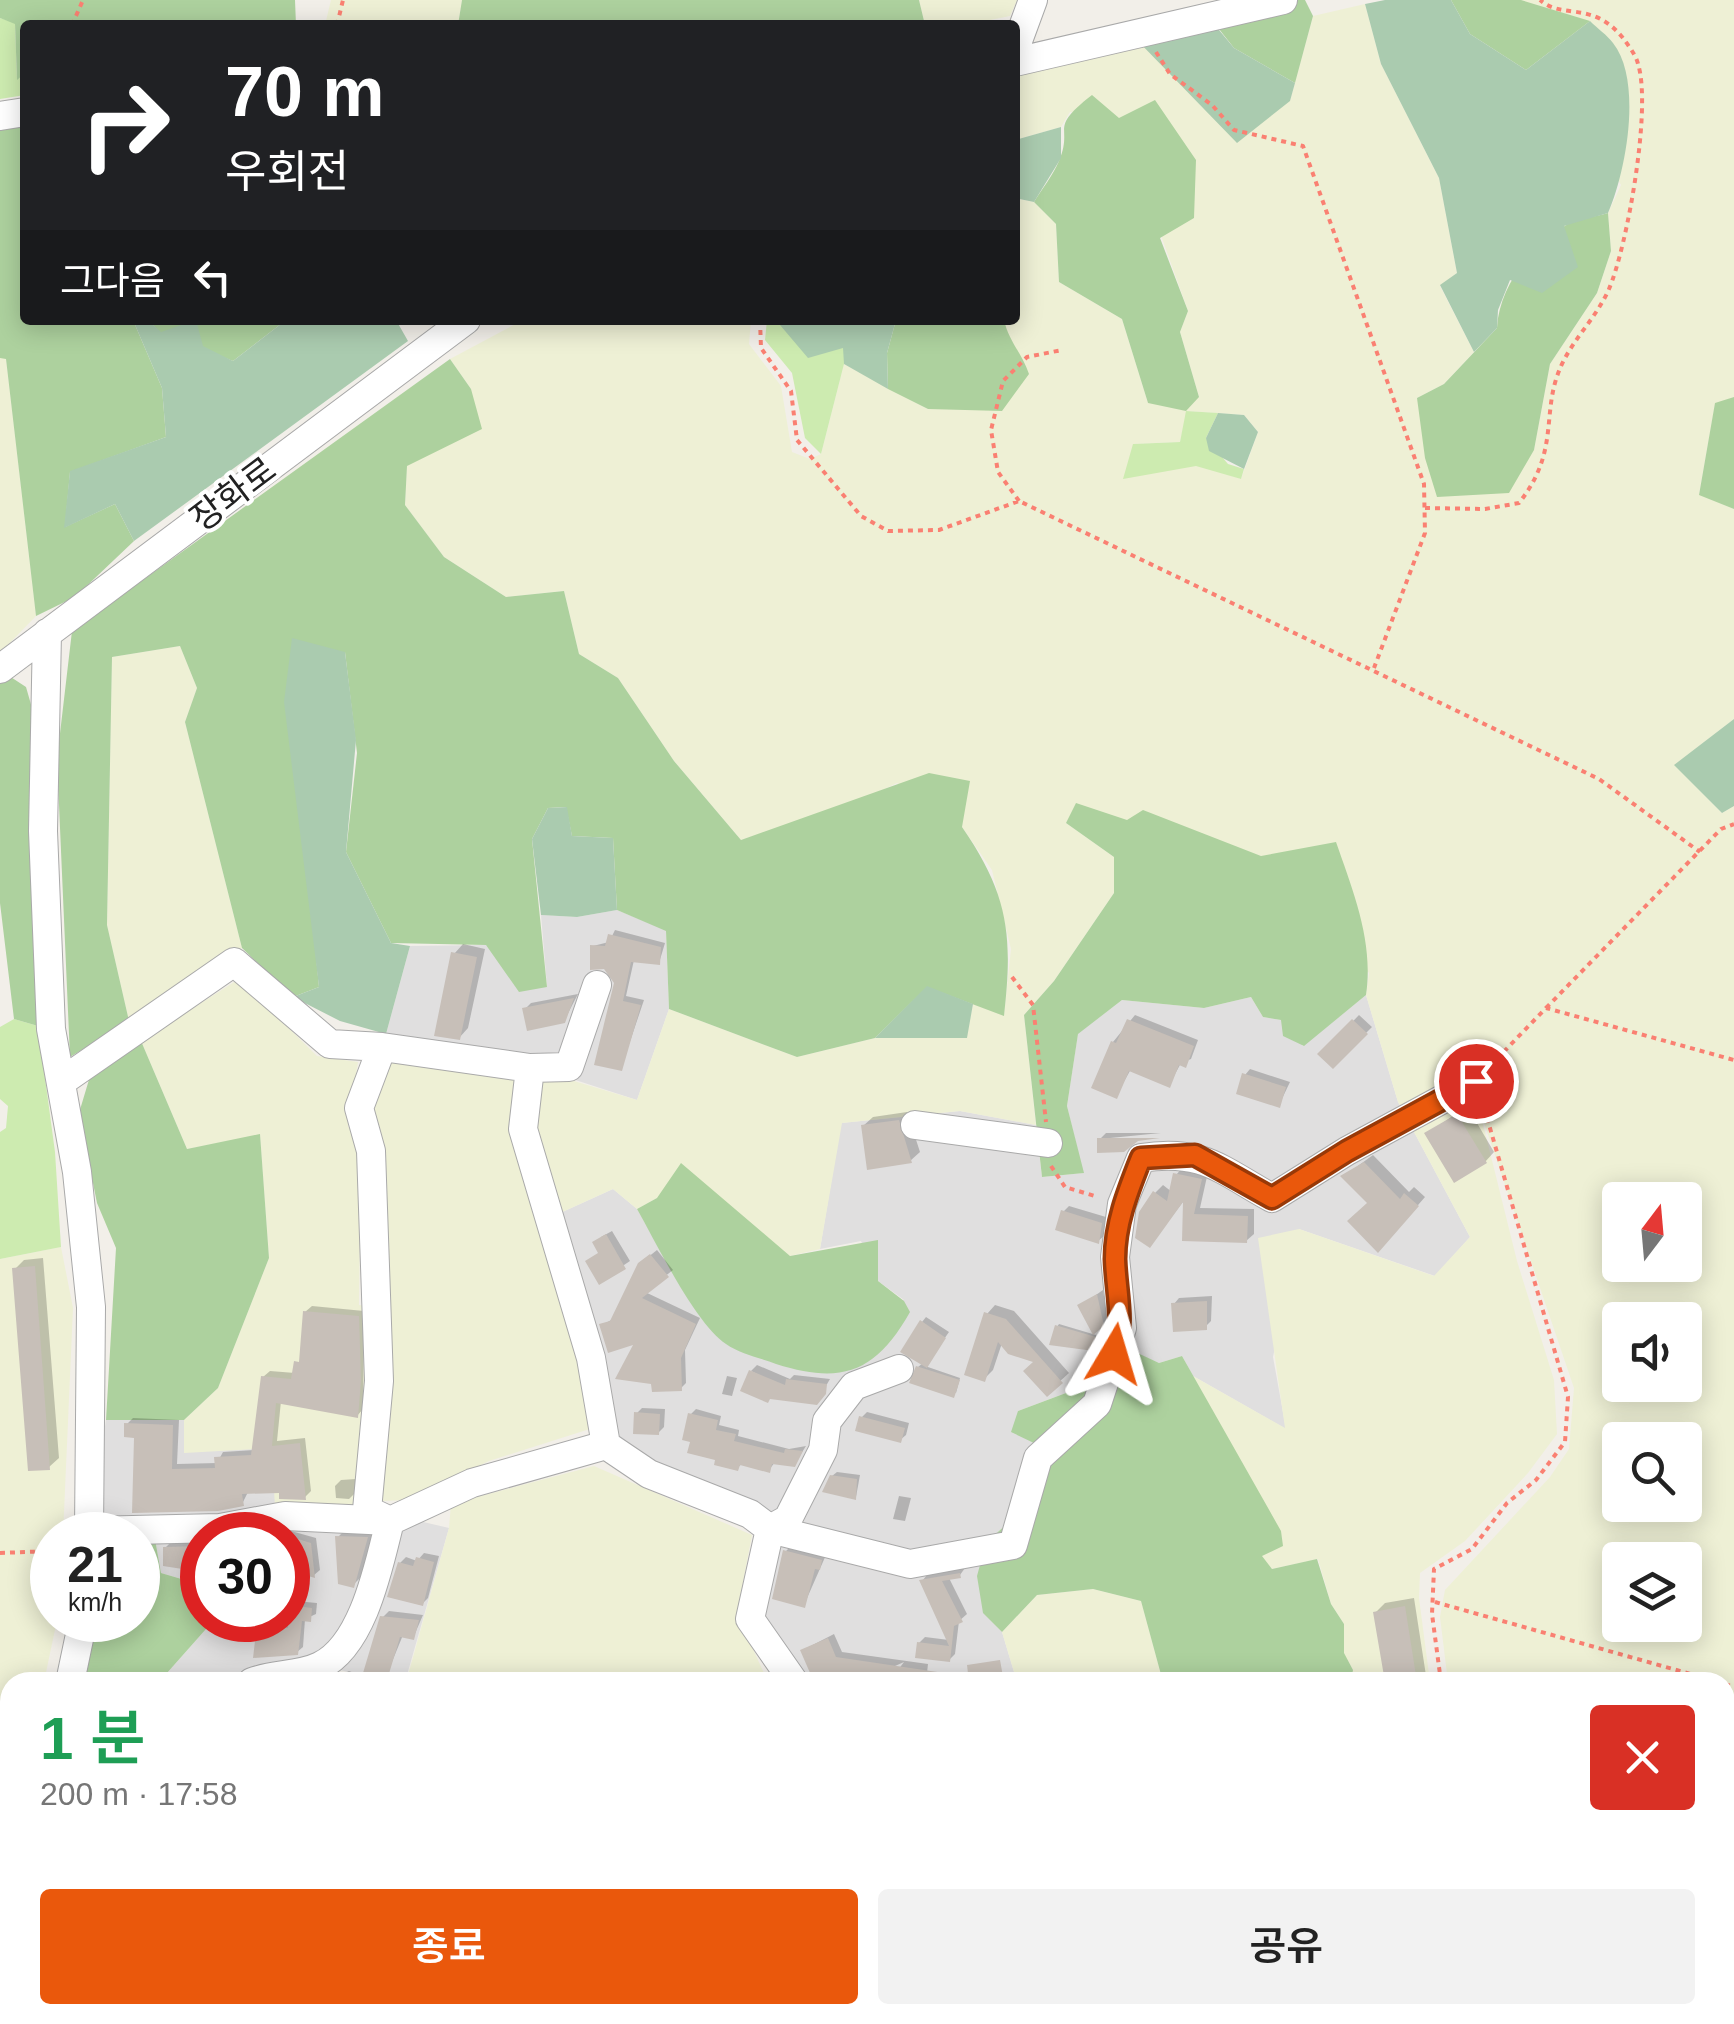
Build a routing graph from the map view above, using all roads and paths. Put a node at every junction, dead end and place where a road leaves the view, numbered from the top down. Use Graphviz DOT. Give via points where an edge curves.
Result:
graph roads {
  1 [pos="1034,0"];
  2 [pos="1284,0"];
  3 [pos="1540,0"];
  4 [pos="1142,30"];
  5 [pos="1020,36"];
  6 [pos="1020,61"];
  7 [pos="459,325"];
  8 [pos="760,325"];
  9 [pos="1062,350"];
  10 [pos="1019,501"];
  11 [pos="1424,508"];
  12 [pos="48,633"];
  13 [pos="0,668"];
  14 [pos="1374,668"];
  15 [pos="1734,824"];
  16 [pos="1700,852"];
  17 [pos="1012,976"];
  18 [pos="597,985"];
  19 [pos="1546,1008"];
  20 [pos="382,1047"];
  21 [pos="1734,1060"];
  22 [pos="530,1068"];
  23 [pos="1476,1081"];
  24 [pos="61,1082"];
  25 [pos="915,1125"];
  26 [pos="1048,1143"];
  27 [pos="1122,1204"];
  28 [pos="900,1369"];
  29 [pos="606,1446"];
  30 [pos="88,1512"];
  31 [pos="390,1522"];
  32 [pos="770,1529"];
  33 [pos="160,1530"];
  34 [pos="30,1551"];
  35 [pos="0,1552"];
  36 [pos="1432,1601"];
  37 [pos="78,1642"];
  38 [pos="72,1672"];
  39 [pos="297,1672"];
  40 [pos="787,1672"];
  41 [pos="1441,1672"];
  42 [pos="1683,1672"];
  1 -- 5 [label="street"];
  2 -- 4 [label="street"];
  3 -- 11 [label="path" via="1608,17 1638,64 1640,128 1622,251 1594,320 1563,362 1537,480 1519,503"];
  4 -- 6 [label="street"];
  4 -- 11 [label="path" via="1170,74 1234,130 1303,146 1424,484"];
  7 -- 12 [label="street, 장화로"];
  8 -- 10 [label="path" via="761,348 791,392 798,440 860,516 888,531 939,530"];
  9 -- 10 [label="path" via="1026,356 1003,382 991,430 998,472"];
  10 -- 14 [label="path"];
  11 -- 14 [label="path" via="1425,533"];
  12 -- 13 [label="street, 장화로"];
  12 -- 24 [label="street" via="43,832 52,1028"];
  14 -- 16 [label="path" via="1599,778"];
  15 -- 16 [label="path"];
  16 -- 19 [label="path"];
  17 -- 26 [label="path" via="1033,1006"];
  18 -- 22 [label="street" via="570,1067"];
  19 -- 21 [label="path"];
  19 -- 23 [label="path"];
  20 -- 22 [label="street"];
  20 -- 24 [label="street" via="330,1044 234,962"];
  20 -- 31 [label="street" via="359,1108 371,1151 379,1381 367,1510"];
  22 -- 29 [label="street" via="523,1129 591,1358"];
  23 -- 27 [label="street" via="1272,1198 1195,1155 1172,1153 1141,1158"];
  23 -- 36 [label="path" via="1568,1397 1565,1442 1472,1549 1434,1569"];
  24 -- 30 [label="street" via="91,1307"];
  25 -- 26 [label="street"];
  26 -- 27 [label="path" via="1050,1165 1065,1187"];
  27 -- 32 [label="street" via="1115,1256 1122,1328 1097,1404 1038,1458 1013,1544 910,1564"];
  28 -- 32 [label="street" via="854,1386 826,1421 824,1450 788,1520"];
  29 -- 31 [label="street" via="472,1483"];
  29 -- 32 [label="street" via="649,1474 750,1514"];
  31 -- 33 [label="street" via="285,1516"];
  31 -- 39 [label="street" via="373,1588 343,1650 319,1667"];
  32 -- 40 [label="street" via="750,1619"];
  34 -- 35 [label="path"];
  36 -- 41 [label="path"];
  36 -- 42 [label="path"];
  37 -- 38 [label="street"];
}
